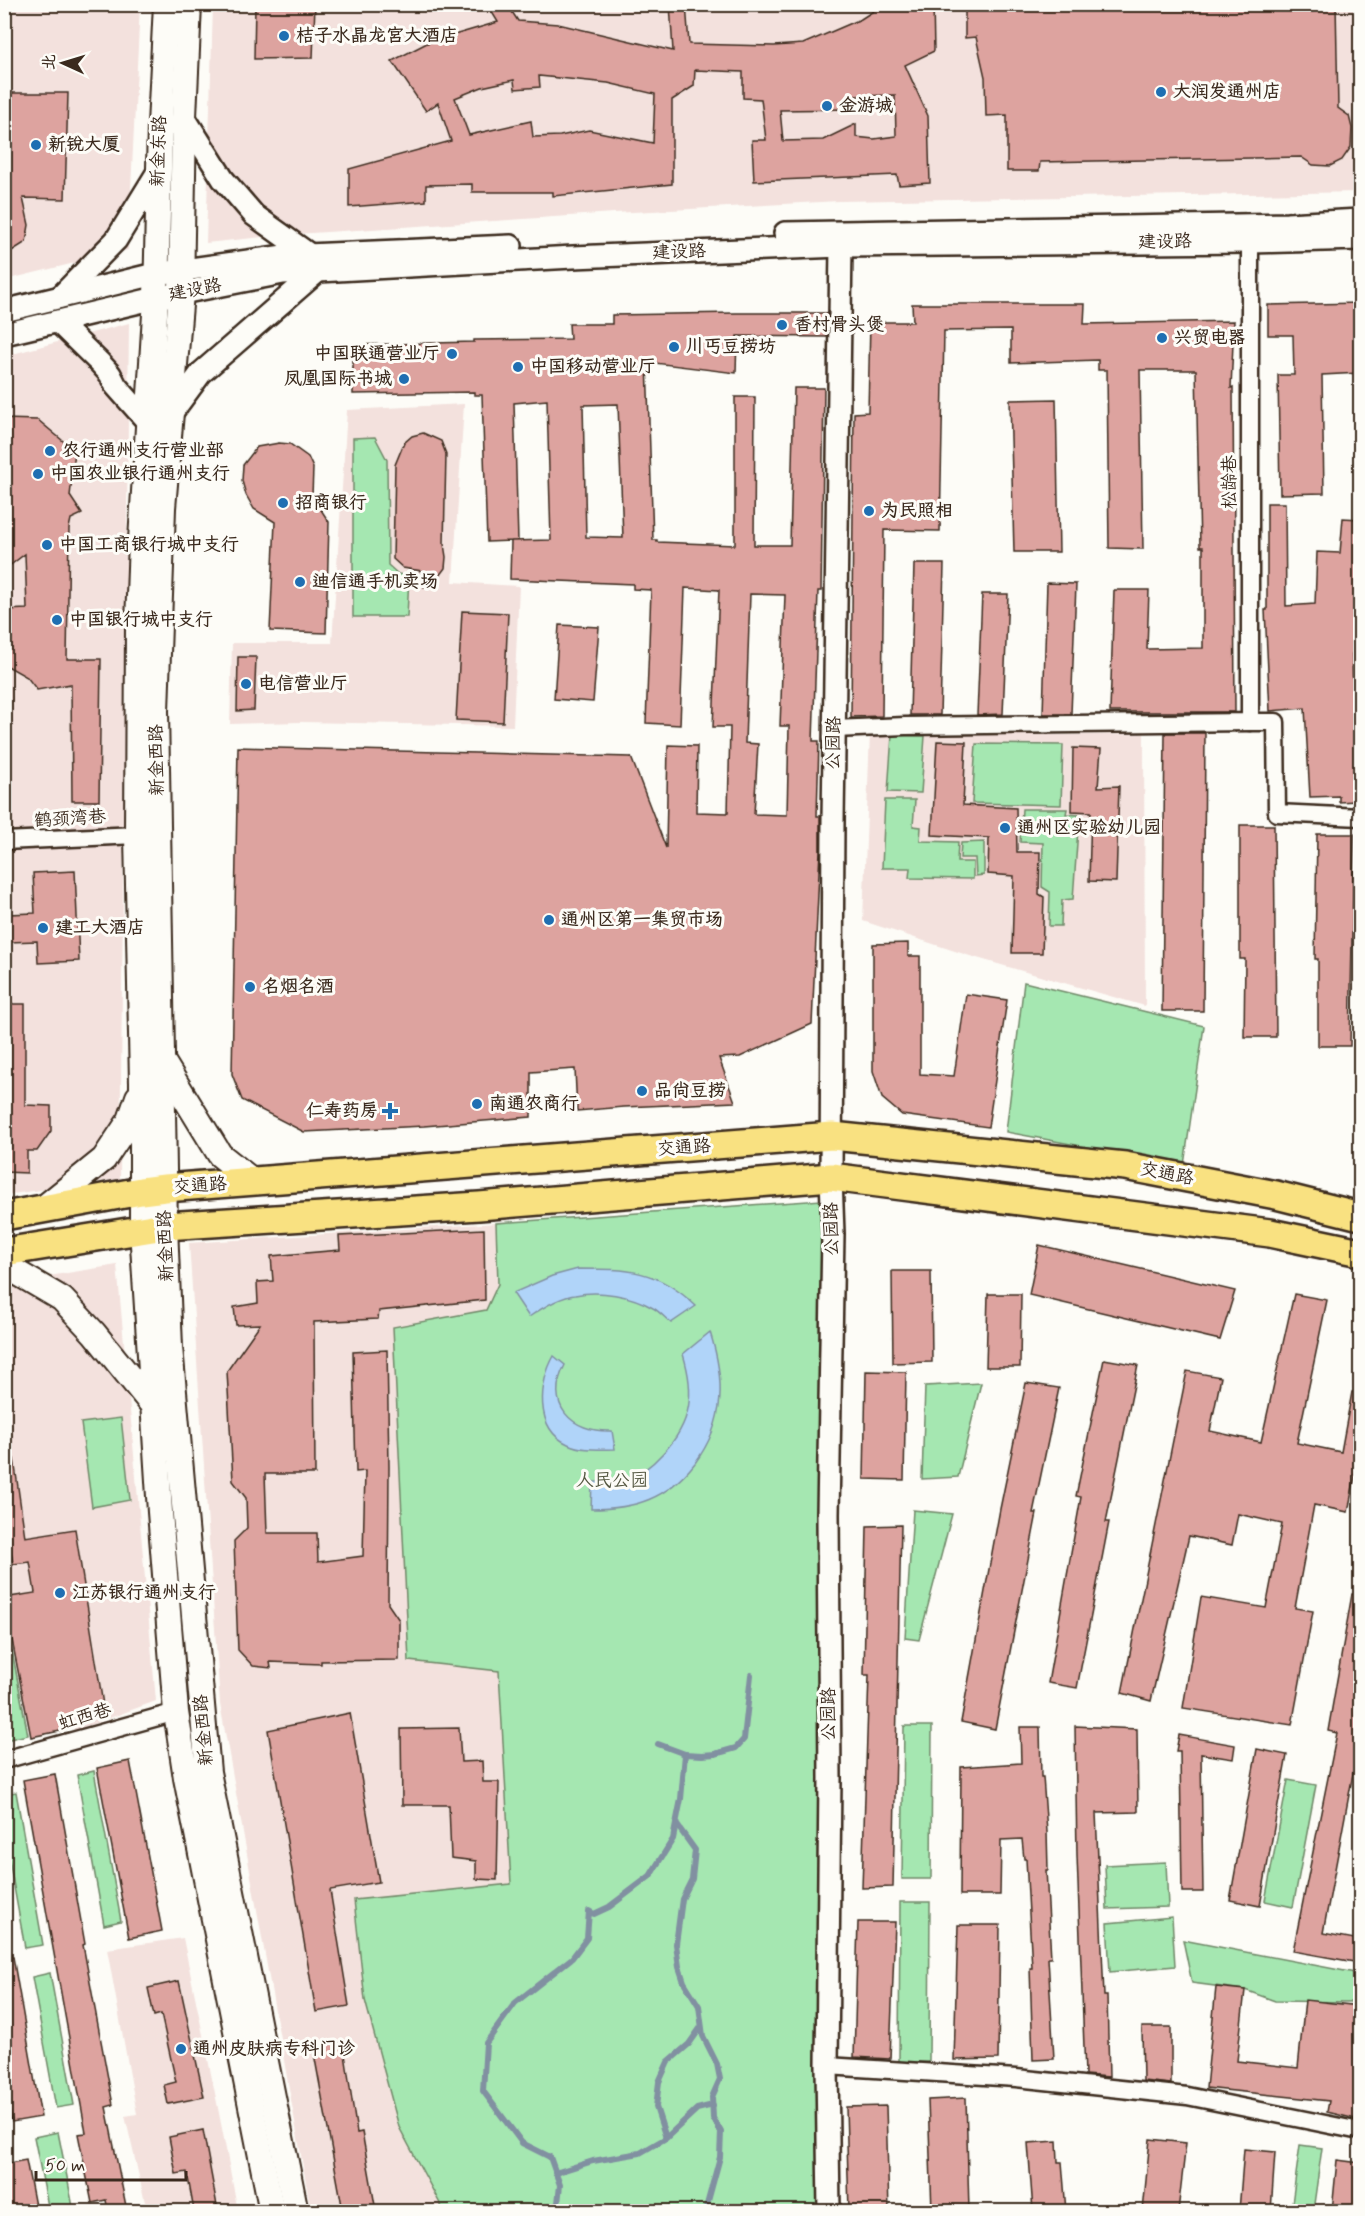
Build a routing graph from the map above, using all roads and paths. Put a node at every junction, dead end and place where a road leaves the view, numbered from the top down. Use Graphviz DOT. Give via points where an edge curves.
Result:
graph roads {
  1 [pos="166,4"];
  2 [pos="189,4"];
  3 [pos="184,117"];
  4 [pos="159,170"];
  5 [pos="1360,220"];
  6 [pos="1360,238"];
  7 [pos="1250,242"];
  8 [pos="841,246"];
  9 [pos="314,263"];
  10 [pos="155,274"];
  11 [pos="181,282"];
  12 [pos="59,298"];
  13 [pos="156,298"];
  14 [pos="4,311"];
  15 [pos="57,321"];
  16 [pos="4,333"];
  17 [pos="159,419"];
  18 [pos="1250,722"];
  19 [pos="834,729"];
  20 [pos="1360,817"];
  21 [pos="137,835"];
  22 [pos="4,841"];
  23 [pos="162,1060"];
  24 [pos="142,1083"];
  25 [pos="832,1136"];
  26 [pos="831,1177"];
  27 [pos="254,1182"];
  28 [pos="153,1190"];
  29 [pos="41,1210"];
  30 [pos="4,1216"];
  31 [pos="1360,1216"];
  32 [pos="154,1227"];
  33 [pos="4,1252"];
  34 [pos="1360,1252"];
  35 [pos="4,1265"];
  36 [pos="154,1407"];
  37 [pos="176,1712"];
  38 [pos="4,1760"];
  39 [pos="827,2066"];
  40 [pos="1360,2131"];
  41 [pos="272,2211"];
  42 [pos="296,2211"];
  43 [pos="828,2211"];
  1 -- 4 [label="main road, 新金东路"];
  2 -- 3 [label="main road, 新金东路"];
  3 -- 9 [label="street" via="222,179 254,215"];
  3 -- 11 [label="main road, 新金东路"];
  4 -- 10 [label="main road, 新金东路"];
  4 -- 12 [label="street" via="116,240"];
  5 -- 9 [label="street, 建设路" via="835,231"];
  6 -- 7 [label="street, 建设路"];
  7 -- 8 [label="street, 建设路"];
  7 -- 18 [label="street, 松龄巷"];
  8 -- 9 [label="street, 建设路"];
  8 -- 19 [label="street, 公园路"];
  9 -- 11 [label="street, 建设路" via="284,256"];
  9 -- 17 [label="street"];
  10 -- 11 [label="street, 建设路"];
  10 -- 12 [label="street, 建设路"];
  10 -- 13 [label="main road, 新金东路"];
  11 -- 13 [label="street, 建设路"];
  11 -- 17 [label="main road, 新金西路"];
  12 -- 14 [label="street, 建设路"];
  13 -- 15 [label="street, 建设路"];
  13 -- 17 [label="main road, 新金西路"];
  15 -- 16 [label="street, 建设路"];
  15 -- 17 [label="street" via="100,363 117,386"];
  17 -- 21 [label="main road, 新金西路" via="138,624"];
  17 -- 23 [label="main road, 新金西路" via="163,508 156,711"];
  18 -- 19 [label="street"];
  18 -- 20 [label="street" via="1276,722 1276,813"];
  19 -- 25 [label="street, 公园路"];
  21 -- 22 [label="street, 鹤颈湾巷"];
  21 -- 24 [label="main road, 新金西路"];
  23 -- 27 [label="main road" via="220,1155"];
  23 -- 28 [label="main road, 新金西路"];
  24 -- 28 [label="main road, 新金西路"];
  24 -- 29 [label="main road" via="130,1120 104,1159"];
  25 -- 26 [label="street, 公园路"];
  25 -- 27 [label="main road, 交通路"];
  25 -- 31 [label="main road, 交通路" via="1125,1166 1276,1195"];
  26 -- 32 [label="main road, 交通路"];
  26 -- 34 [label="main road, 交通路" via="1270,1233"];
  26 -- 39 [label="street, 公园路"];
  27 -- 28 [label="main road, 交通路"];
  28 -- 29 [label="main road, 交通路"];
  28 -- 32 [label="main road, 新金西路"];
  29 -- 30 [label="main road, 交通路"];
  32 -- 33 [label="main road, 交通路"];
  32 -- 36 [label="main road, 新金西路"];
  32 -- 42 [label="main road, 新金西路" via="170,1347 208,1772"];
  35 -- 36 [label="main road" via="62,1299"];
  36 -- 37 [label="main road, 新金西路"];
  37 -- 38 [label="street, 虹西巷"];
  37 -- 41 [label="main road, 新金西路"];
  39 -- 40 [label="street" via="1016,2078 1187,2096"];
  39 -- 43 [label="street, 公园路"];
}
